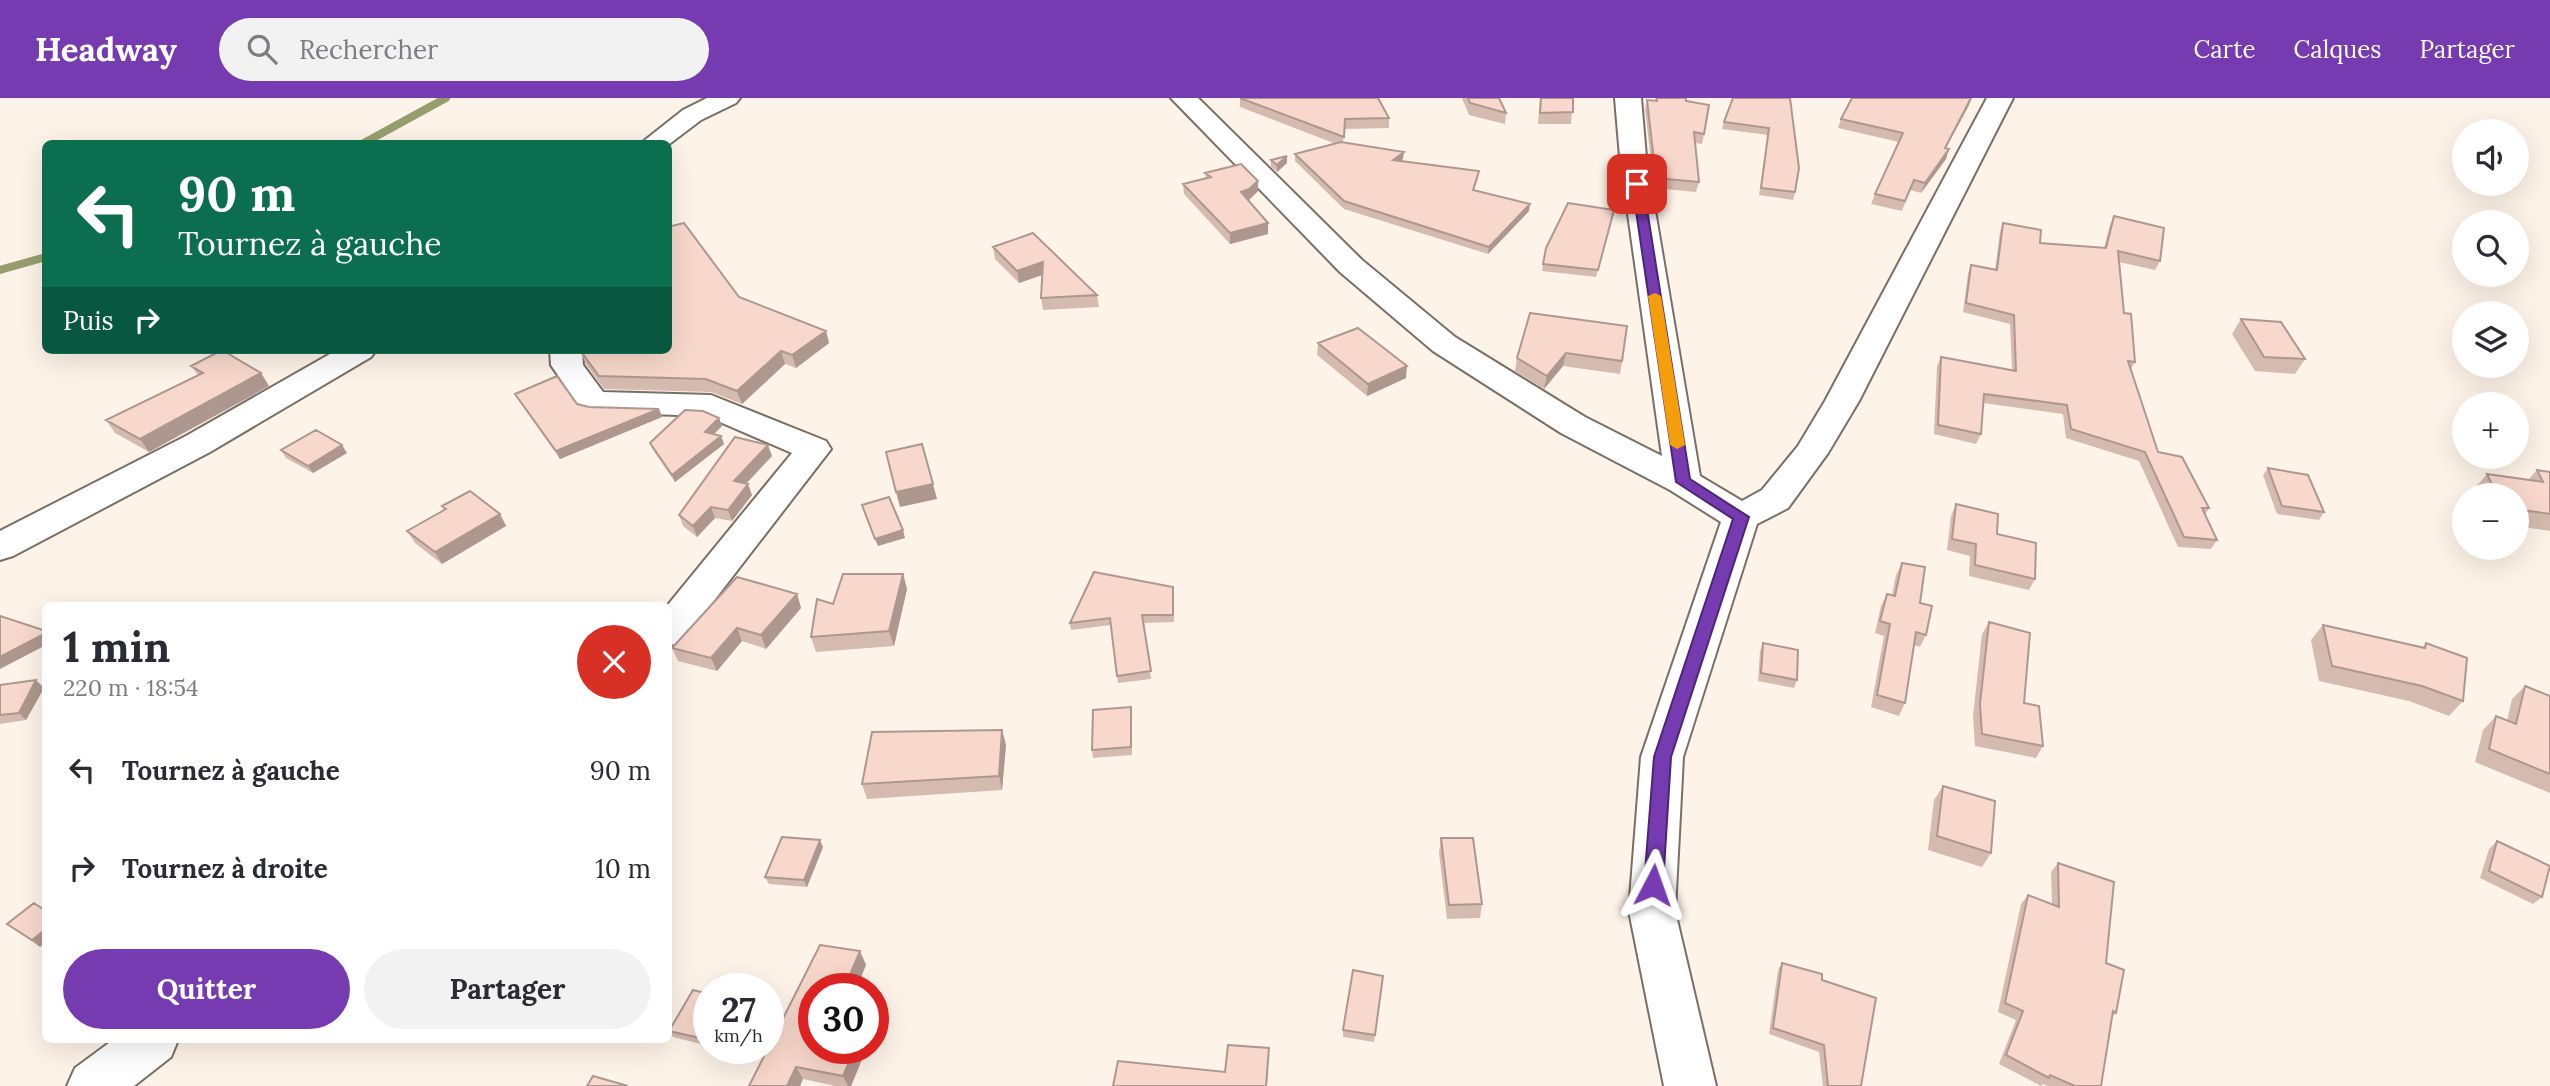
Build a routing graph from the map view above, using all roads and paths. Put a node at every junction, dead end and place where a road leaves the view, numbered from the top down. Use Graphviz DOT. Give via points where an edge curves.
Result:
graph roads {
  1 [pos="727,98"];
  2 [pos="1184,98"];
  3 [pos="1628,98"];
  4 [pos="2000,98"];
  5 [pos="658,140"];
  6 [pos="353,354"];
  7 [pos="566,354"];
  8 [pos="1683,482"];
  9 [pos="1741,517"];
  10 [pos="0,547"];
  11 [pos="672,627"];
  12 [pos="149,1043"];
  13 [pos="93,1086"];
  14 [pos="1690,1086"];
  1 -- 5 [label="street" via="692,115"];
  2 -- 8 [label="street" via="1351,266 1444,344 1573,425"];
  3 -- 8 [label="street"];
  4 -- 9 [label="street" via="1811,453 1775,499"];
  6 -- 10 [label="street" via="198,444"];
  7 -- 11 [label="street" via="567,365 593,402 711,406 814,449"];
  8 -- 9 [label="street"];
  9 -- 14 [label="street" via="1662,757 1651,911"];
  12 -- 13 [label="street"];
}
